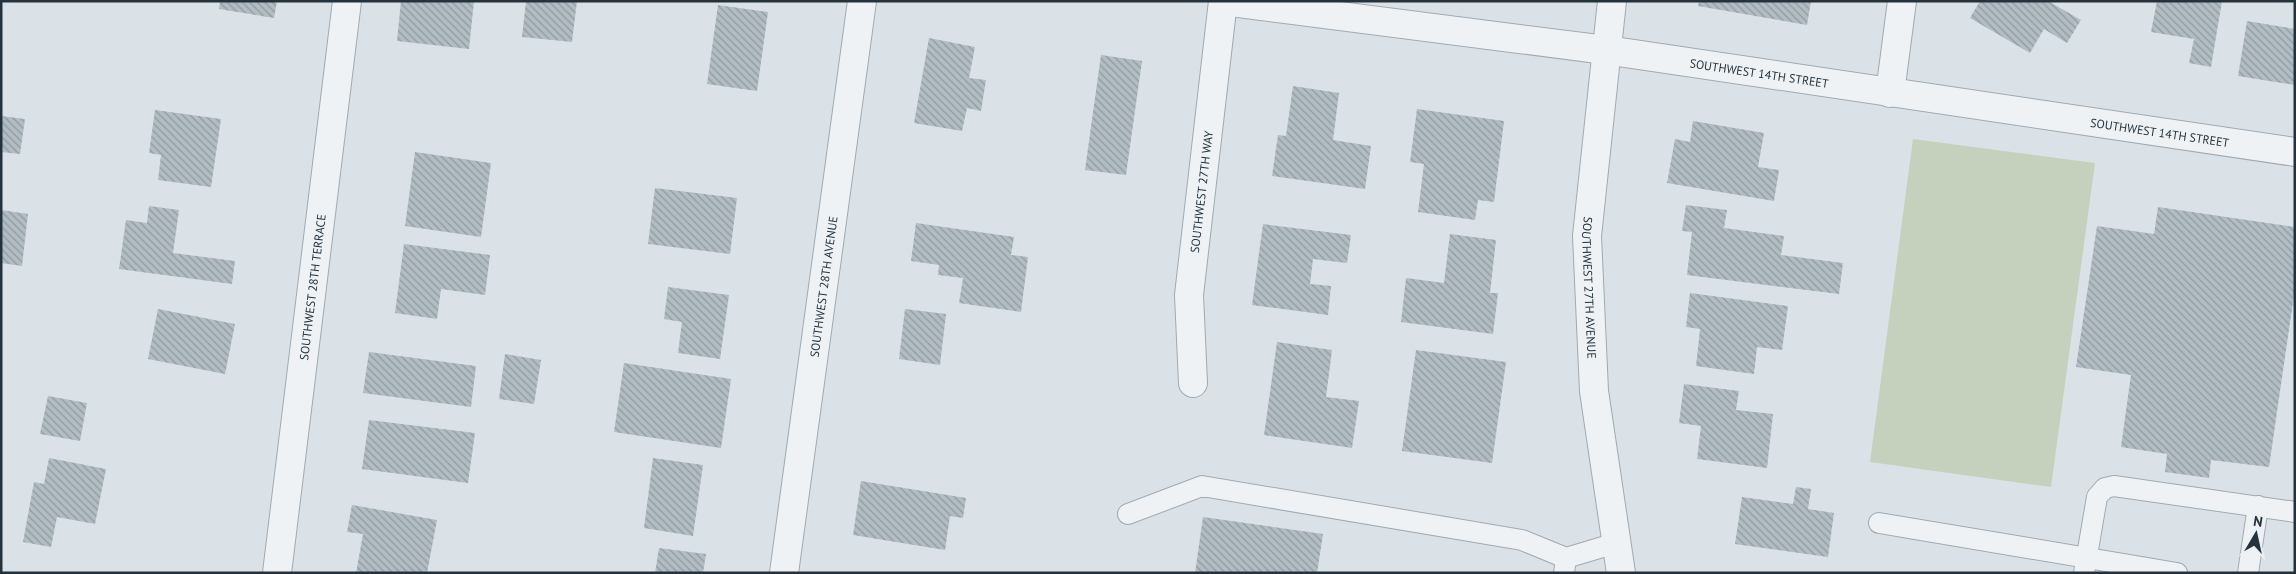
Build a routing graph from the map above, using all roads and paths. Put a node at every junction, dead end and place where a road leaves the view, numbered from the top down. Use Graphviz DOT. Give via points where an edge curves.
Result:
graph roads {
  1 [pos="347,1"];
  2 [pos="862,1"];
  3 [pos="1223,1"];
  4 [pos="1612,1"];
  5 [pos="1902,1"];
  6 [pos="1606,50"];
  7 [pos="1890,93"];
  8 [pos="2295,152"];
  9 [pos="1192,383"];
  10 [pos="2258,506"];
  11 [pos="2295,512"];
  12 [pos="1128,514"];
  13 [pos="1879,524"];
  14 [pos="1616,543"];
  15 [pos="2086,565"];
  16 [pos="1565,566"];
  17 [pos="277,573"];
  18 [pos="784,573"];
  19 [pos="1621,573"];
  20 [pos="2177,573"];
  21 [pos="2248,573"];
  1 -- 17 [label="street, SOUTHWEST 28TH TERRACE"];
  2 -- 18 [label="street, SOUTHWEST 28TH AVENUE"];
  3 -- 6 [label="street, SOUTHWEST 14TH STREET"];
  3 -- 9 [label="street, SOUTHWEST 27TH WAY" via="1190,295"];
  4 -- 6 [label="street, SOUTHWEST 27TH AVENUE"];
  5 -- 7 [label="street"];
  6 -- 7 [label="street, SOUTHWEST 14TH STREET"];
  6 -- 14 [label="street, SOUTHWEST 27TH AVENUE" via="1587,236 1594,390"];
  7 -- 8 [label="street, SOUTHWEST 14TH STREET"];
  10 -- 11 [label="lane"];
  10 -- 15 [label="lane" via="2114,486 2105,488 2097,497"];
  10 -- 21 [label="lane"];
  12 -- 16 [label="lane" via="1202,486 1522,540"];
  13 -- 15 [label="lane"];
  14 -- 16 [label="lane"];
  14 -- 19 [label="street, SOUTHWEST 27TH AVENUE"];
  15 -- 20 [label="lane"];
}
